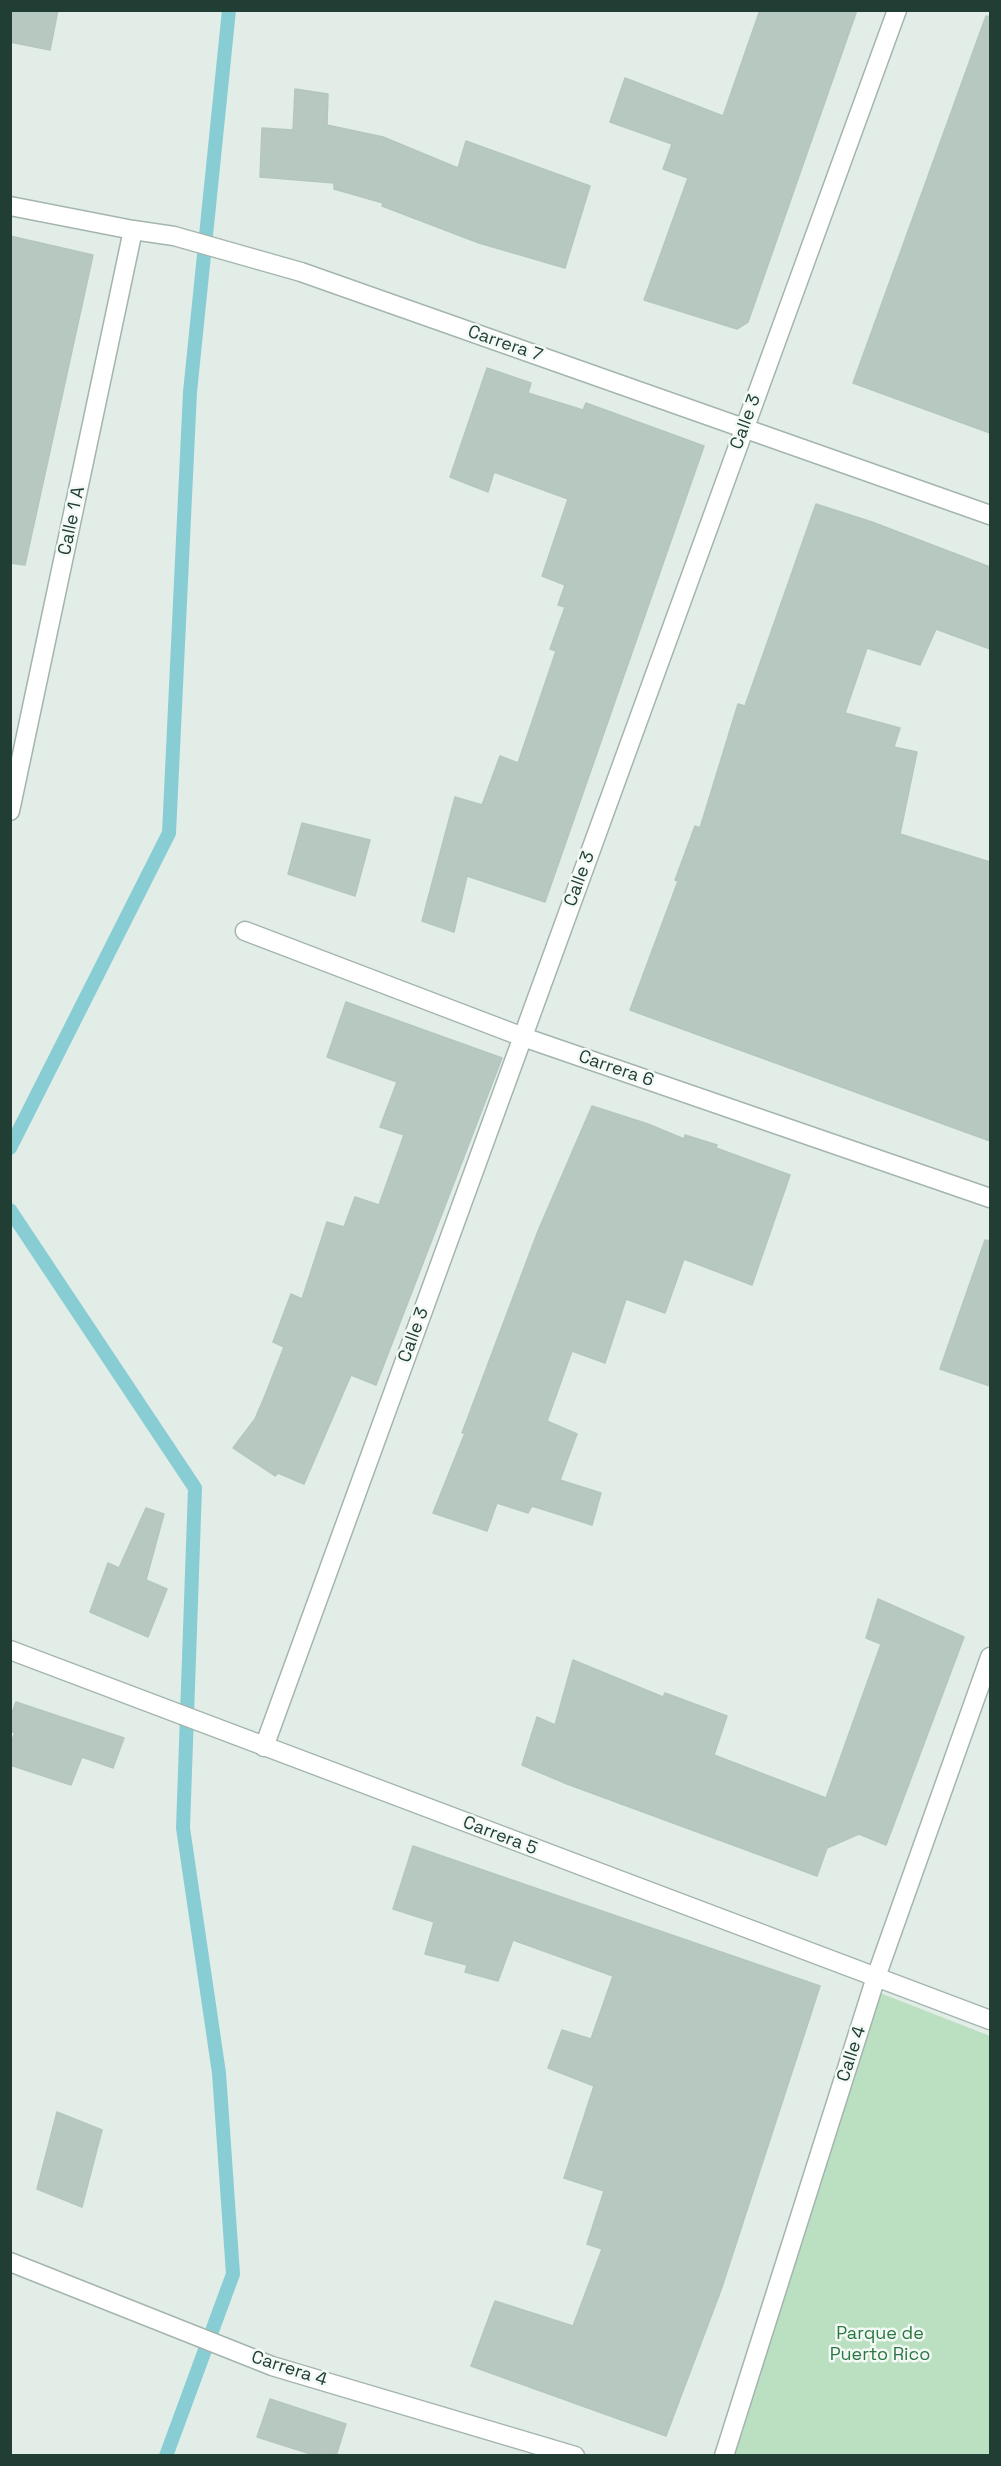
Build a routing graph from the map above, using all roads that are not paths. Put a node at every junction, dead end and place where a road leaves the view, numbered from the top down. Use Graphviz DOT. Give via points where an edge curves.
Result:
graph roads {
  1 [pos="897,10"];
  2 [pos="10,206"];
  3 [pos="133,230"];
  4 [pos="744,429"];
  5 [pos="990,515"];
  6 [pos="10,811"];
  7 [pos="245,931"];
  8 [pos="523,1037"];
  9 [pos="990,1198"];
  10 [pos="10,1650"];
  11 [pos="990,1657"];
  12 [pos="264,1747"];
  13 [pos="876,1977"];
  14 [pos="990,2020"];
  15 [pos="10,2262"];
  16 [pos="575,2456"];
  17 [pos="724,2456"];
  1 -- 4 [label="street, Calle 3"];
  2 -- 3 [label="street, Carrera 7"];
  3 -- 4 [label="street, Carrera 7" via="174,236 301,272"];
  3 -- 6 [label="street, Calle 1 A"];
  4 -- 5 [label="street, Carrera 7"];
  4 -- 8 [label="street, Calle 3"];
  7 -- 8 [label="street, Carrera 6"];
  8 -- 9 [label="street, Carrera 6"];
  8 -- 12 [label="street, Calle 3"];
  10 -- 12 [label="street, Carrera 5"];
  11 -- 13 [label="street, Calle 4"];
  12 -- 13 [label="street, Carrera 5"];
  13 -- 14 [label="street, Carrera 5"];
  13 -- 17 [label="street, Calle 4"];
  15 -- 16 [label="street, Carrera 4" via="272,2366"];
}
